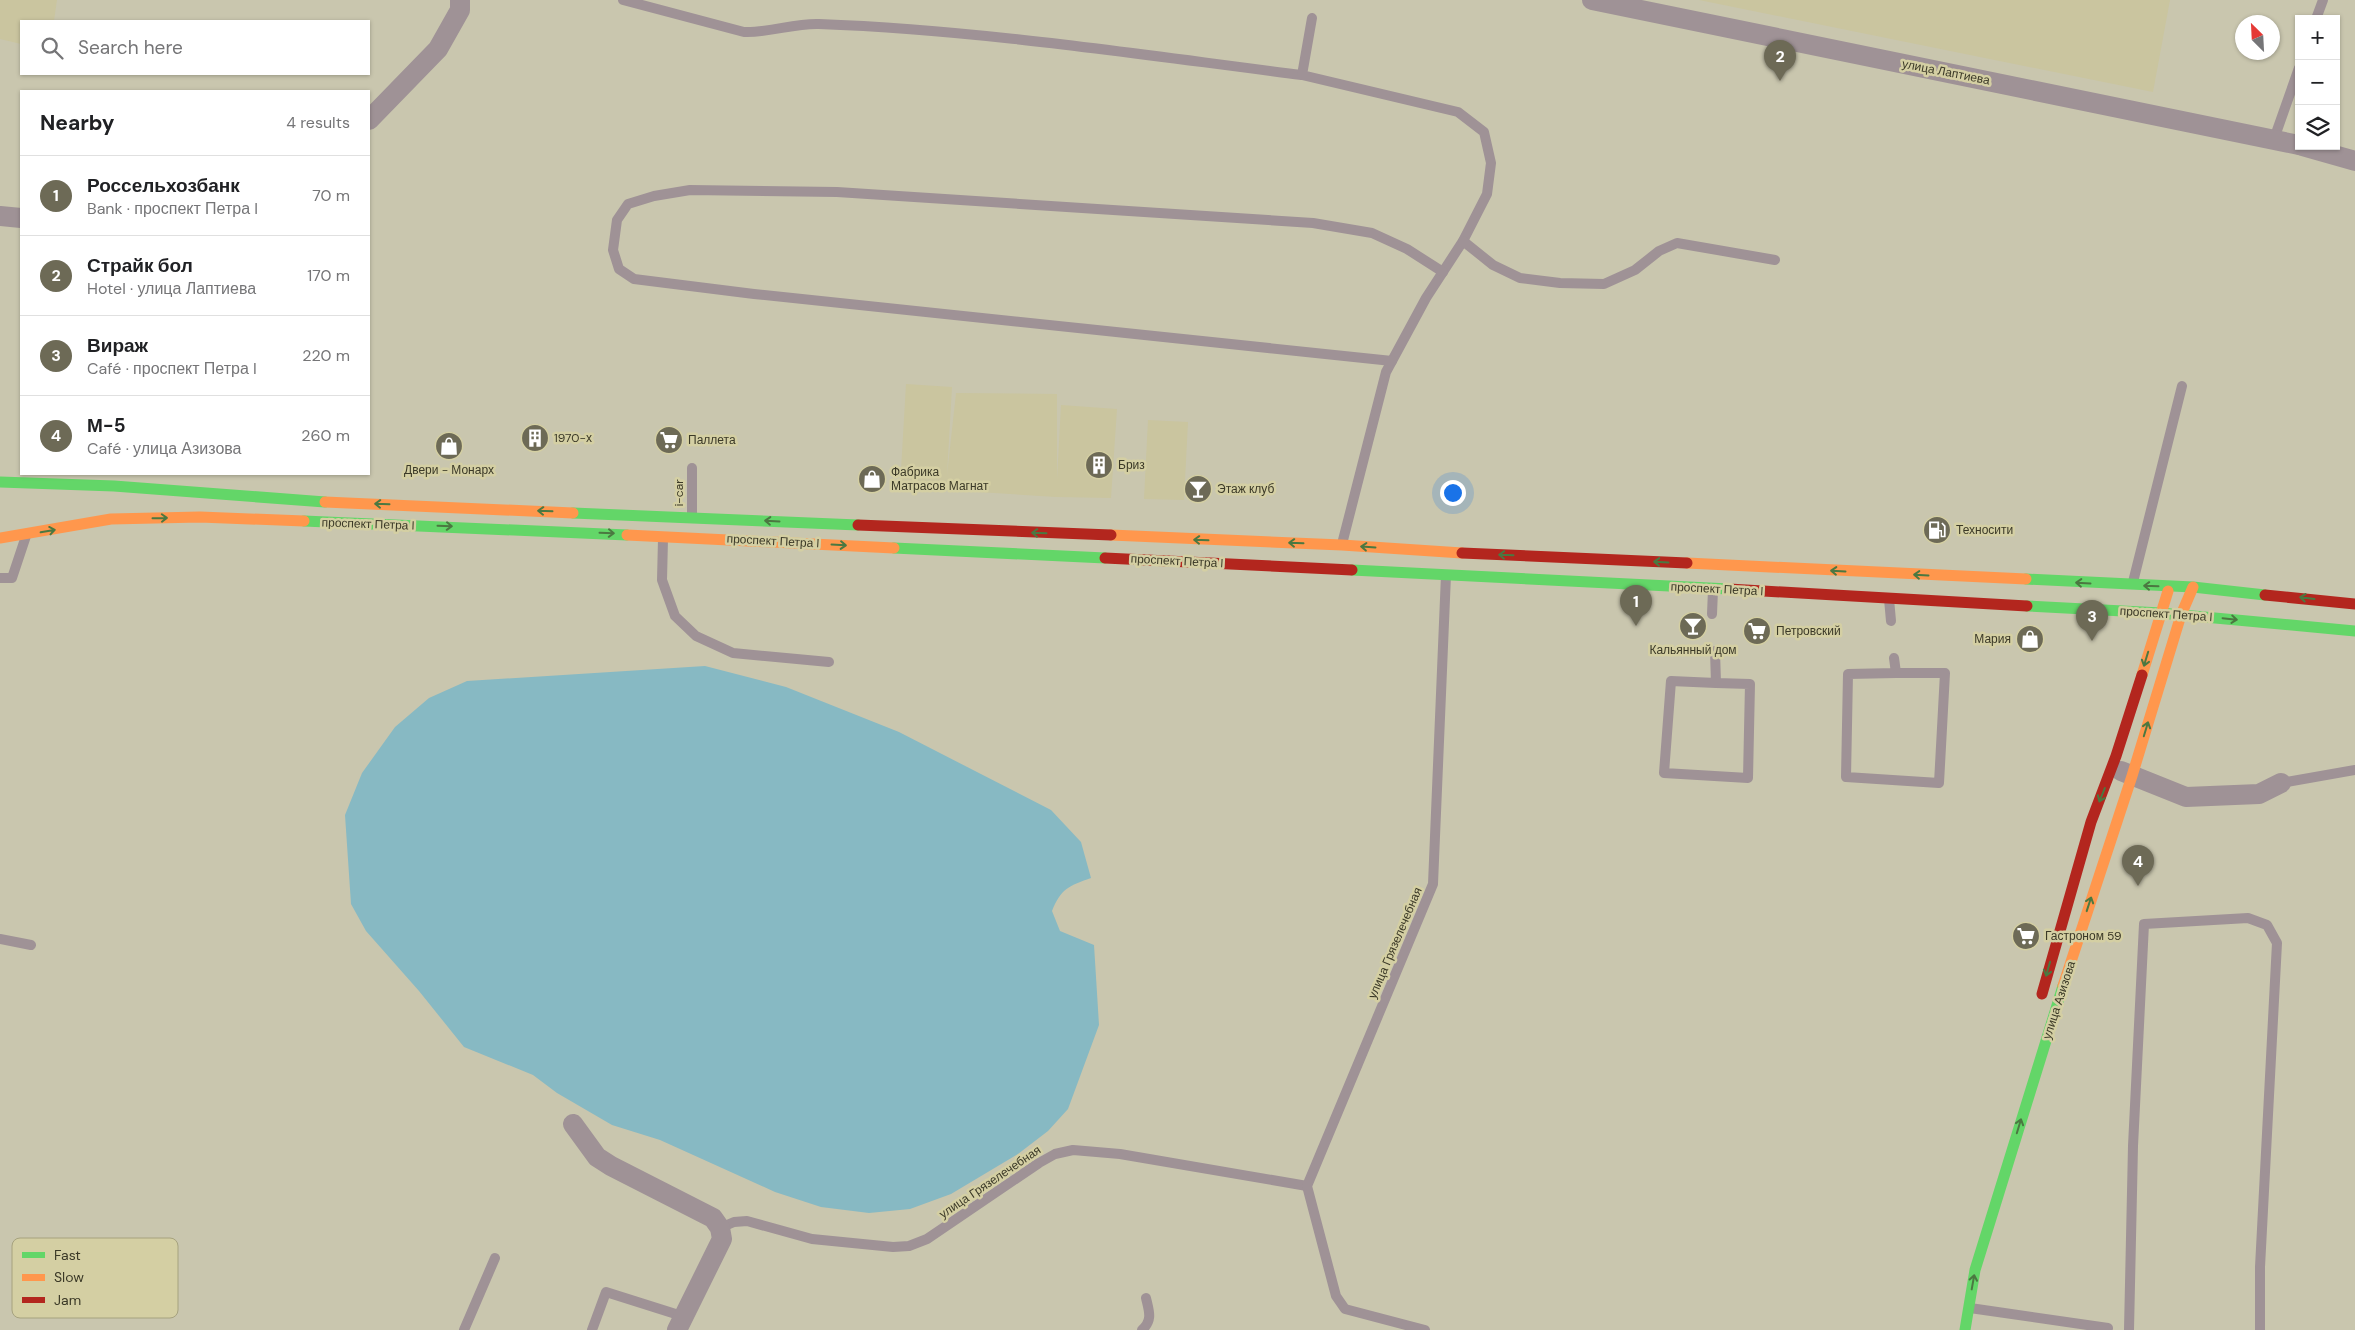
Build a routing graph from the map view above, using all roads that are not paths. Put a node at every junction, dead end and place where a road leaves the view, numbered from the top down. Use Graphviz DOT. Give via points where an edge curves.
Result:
graph roads {
  1 [pos="460,0"];
  2 [pos="623,0"];
  3 [pos="1592,0"];
  4 [pos="2323,0"];
  5 [pos="2317,15"];
  6 [pos="1312,18"];
  7 [pos="1302,74"];
  8 [pos="2295,79"];
  9 [pos="370,119"];
  10 [pos="2274,139"];
  11 [pos="2295,145"];
  12 [pos="2315,150"];
  13 [pos="2355,161"];
  14 [pos="0,216"];
  15 [pos="20,218"];
  16 [pos="1463,241"];
  17 [pos="1775,260"];
  18 [pos="1443,272"];
  19 [pos="1392,361"];
  20 [pos="2182,386"];
  21 [pos="692,468"];
  22 [pos="0,473"];
  23 [pos="20,475"];
  24 [pos="24,475"];
  25 [pos="0,482"];
  26 [pos="114,486"];
  27 [pos="692,518"];
  28 [pos="27,534"];
  29 [pos="663,535"];
  30 [pos="0,538"];
  31 [pos="1342,545"];
  32 [pos="1446,575"];
  33 [pos="0,578"];
  34 [pos="2132,585"];
  35 [pos="2170,586"];
  36 [pos="2193,587"];
  37 [pos="1713,589"];
  38 [pos="1889,598"];
  39 [pos="2355,604"];
  40 [pos="2161,613"];
  41 [pos="1712,614"];
  42 [pos="2181,615"];
  43 [pos="1891,621"];
  44 [pos="2355,631"];
  45 [pos="1715,651"];
  46 [pos="1894,658"];
  47 [pos="829,662"];
  48 [pos="1896,673"];
  49 [pos="1716,683"];
  50 [pos="2112,768"];
  51 [pos="2355,770"];
  52 [pos="2132,776"];
  53 [pos="2281,783"];
  54 [pos="0,939"];
  55 [pos="30,945"];
  56 [pos="2039,1004"];
  57 [pos="573,1124"];
  58 [pos="1307,1186"];
  59 [pos="720,1228"];
  60 [pos="495,1258"];
  61 [pos="1146,1298"];
  62 [pos="1969,1308"];
  63 [pos="680,1323"];
  64 [pos="2108,1328"];
  65 [pos="464,1330"];
  66 [pos="592,1330"];
  67 [pos="1142,1330"];
  68 [pos="1425,1330"];
  69 [pos="1965,1330"];
  70 [pos="2129,1330"];
  71 [pos="2260,1330"];
  1 -- 9 [label="street" via="460,10 438,50"];
  2 -- 7 [label="lane" via="744,32 764,33 816,24 975,34"];
  3 -- 10 [label="street, улица Лаптиева"];
  4 -- 5 [label="lane"];
  6 -- 7 [label="lane"];
  7 -- 16 [label="lane" via="1458,112 1484,132 1492,163 1487,194"];
  8 -- 10 [label="lane"];
  10 -- 11 [label="street, улица Лаптиева"];
  12 -- 13 [label="street, улица Лаптиева"];
  14 -- 15 [label="street"];
  16 -- 17 [label="lane" via="1493,265 1520,278 1560,283 1604,284 1635,270 1659,252 1677,244"];
  16 -- 18 [label="lane"];
  18 -- 19 [label="lane"];
  18 -- 19 [label="lane" via="1407,249 1372,233 1313,223 837,192 690,190 628,204 617,220 613,250 619,269 634,279"];
  19 -- 31 [label="lane" via="1386,372"];
  20 -- 34 [label="lane"];
  21 -- 27 [label="lane, i-car"];
  22 -- 23 [label="main road"];
  24 -- 26 [label="main road"];
  25 -- 26 [label="main road, проспект Петра I"];
  27 -- 26 [label="main road, проспект Петра I, one-way" via="314,502"];
  31 -- 27 [label="main road, проспект Петра I, one-way"];
  28 -- 29 [label="main road, проспект Петра I, one-way" via="111,519 200,517"];
  28 -- 30 [label="main road, проспект Петра I"];
  28 -- 33 [label="lane" via="12,578"];
  29 -- 32 [label="main road, проспект Петра I, one-way"];
  29 -- 47 [label="lane" via="662,580 675,616 696,636 733,653"];
  34 -- 31 [label="main road, проспект Петра I, one-way" via="1449,553"];
  32 -- 37 [label="main road, проспект Петра I"];
  32 -- 58 [label="lane, улица Грязелечебная" via="1432,884"];
  35 -- 34 [label="main road, проспект Петра I, one-way"];
  35 -- 36 [label="main road, проспект Петра I"];
  35 -- 40 [label="main road, улица Азизова"];
  39 -- 36 [label="main road, проспект Петра I, one-way"];
  36 -- 42 [label="main road, улица Азизова"];
  37 -- 38 [label="main road, проспект Петра I"];
  37 -- 41 [label="lane"];
  38 -- 40 [label="main road, проспект Петра I"];
  38 -- 43 [label="lane"];
  40 -- 42 [label="main road, проспект Петра I"];
  40 -- 50 [label="main road, улица Азизова, one-way"];
  42 -- 44 [label="main road, проспект Петра I, one-way"];
  52 -- 42 [label="main road, улица Азизова, one-way"];
  45 -- 49 [label="lane"];
  46 -- 48 [label="lane"];
  48 -- 48 [label="lane" via="1945,673 1939,784 1846,777 1848,674"];
  49 -- 49 [label="lane" via="1750,684 1748,778 1664,773 1671,681"];
  50 -- 52 [label="street"];
  50 -- 56 [label="main road, улица Азизова, one-way" via="2091,822"];
  51 -- 53 [label="lane"];
  52 -- 53 [label="street" via="2186,797 2260,794"];
  62 -- 52 [label="main road, улица Азизова, one-way" via="1976,1270 2036,1072"];
  54 -- 55 [label="lane"];
  57 -- 59 [label="street" via="598,1157 713,1218"];
  58 -- 59 [label="lane, улица Грязелечебная" via="1120,1154 1073,1150 1055,1154 1039,1163 928,1239 909,1246 812,1239 747,1221"];
  58 -- 68 [label="lane" via="1336,1296 1345,1308"];
  59 -- 63 [label="street" via="722,1239"];
  60 -- 65 [label="lane"];
  61 -- 67 [label="lane" via="1150,1314 1148,1324"];
  62 -- 64 [label="lane"];
  62 -- 69 [label="main road, улица Азизова"];
  63 -- 66 [label="lane" via="606,1292"];
  70 -- 71 [label="lane" via="2133,1146 2144,924 2248,918 2268,926 2277,943 2260,1267"];
}
